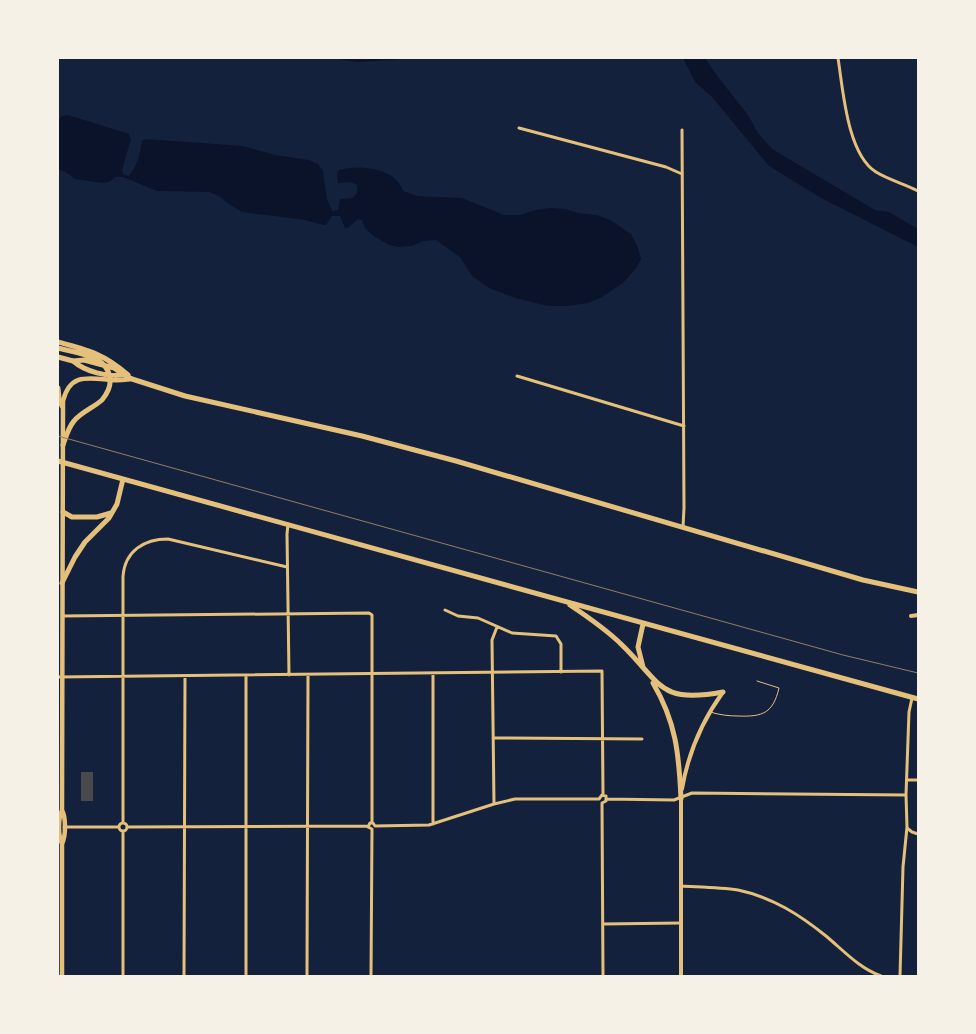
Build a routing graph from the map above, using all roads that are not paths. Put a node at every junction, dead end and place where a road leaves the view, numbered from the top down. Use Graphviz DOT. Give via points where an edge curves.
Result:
graph roads {
  1 [pos="838,58"];
  2 [pos="518,128"];
  3 [pos="682,130"];
  4 [pos="682,174"];
  5 [pos="918,191"];
  6 [pos="58,342"];
  7 [pos="58,348"];
  8 [pos="58,357"];
  9 [pos="517,376"];
  10 [pos="132,378"];
  11 [pos="58,388"];
  12 [pos="62,406"];
  13 [pos="684,426"];
  14 [pos="63,445"];
  15 [pos="58,460"];
  16 [pos="123,479"];
  17 [pos="60,512"];
  18 [pos="111,513"];
  19 [pos="288,524"];
  20 [pos="683,527"];
  21 [pos="288,567"];
  22 [pos="62,583"];
  23 [pos="918,592"];
  24 [pos="567,603"];
  25 [pos="445,610"];
  26 [pos="288,614"];
  27 [pos="123,615"];
  28 [pos="62,616"];
  29 [pos="910,616"];
  30 [pos="918,616"];
  31 [pos="643,624"];
  32 [pos="497,627"];
  33 [pos="492,672"];
  34 [pos="561,672"];
  35 [pos="433,673"];
  36 [pos="372,674"];
  37 [pos="246,675"];
  38 [pos="289,675"];
  39 [pos="308,675"];
  40 [pos="123,676"];
  41 [pos="185,676"];
  42 [pos="649,676"];
  43 [pos="60,677"];
  44 [pos="757,681"];
  45 [pos="723,692"];
  46 [pos="912,698"];
  47 [pos="918,699"];
  48 [pos="710,712"];
  49 [pos="493,738"];
  50 [pos="603,739"];
  51 [pos="642,739"];
  52 [pos="908,780"];
  53 [pos="918,780"];
  54 [pos="604,795"];
  55 [pos="906,795"];
  56 [pos="599,799"];
  57 [pos="607,799"];
  58 [pos="681,799"];
  59 [pos="602,803"];
  60 [pos="494,804"];
  61 [pos="123,823"];
  62 [pos="434,824"];
  63 [pos="246,826"];
  64 [pos="307,826"];
  65 [pos="372,826"];
  66 [pos="61,827"];
  67 [pos="119,827"];
  68 [pos="127,827"];
  69 [pos="184,827"];
  70 [pos="907,827"];
  71 [pos="123,831"];
  72 [pos="918,834"];
  73 [pos="681,886"];
  74 [pos="681,923"];
  75 [pos="603,924"];
  76 [pos="62,976"];
  77 [pos="123,976"];
  78 [pos="184,976"];
  79 [pos="246,976"];
  80 [pos="307,976"];
  81 [pos="371,976"];
  82 [pos="603,976"];
  83 [pos="681,976"];
  84 [pos="881,976"];
  85 [pos="900,976"];
  1 -- 5 [label="street" via="849,124 864,159 875,171"];
  2 -- 4 [label="street"];
  3 -- 4 [label="street"];
  4 -- 13 [label="street"];
  6 -- 10 [label="main road" via="106,357"];
  7 -- 14 [label="main road" via="99,360 108,370 110,382 102,400 74,421"];
  8 -- 10 [label="main road" via="81,368"];
  9 -- 13 [label="street"];
  10 -- 12 [label="main road" via="112,381 82,378 74,381 68,387"];
  10 -- 20 [label="main road" via="185,396 418,450"];
  11 -- 12 [label="main road"];
  12 -- 14 [label="main road"];
  13 -- 20 [label="street"];
  14 -- 17 [label="main road"];
  15 -- 16 [label="main road"];
  16 -- 18 [label="main road"];
  16 -- 19 [label="main road"];
  17 -- 18 [label="main road" via="72,517 97,517"];
  17 -- 22 [label="main road"];
  18 -- 22 [label="main road" via="80,548"];
  19 -- 21 [label="street"];
  19 -- 24 [label="main road"];
  20 -- 23 [label="main road" via="863,580"];
  21 -- 26 [label="street"];
  21 -- 27 [label="street" via="181,541 150,541 134,550 125,564"];
  22 -- 28 [label="main road"];
  24 -- 31 [label="main road"];
  24 -- 42 [label="main road" via="622,645"];
  25 -- 32 [label="street" via="458,616 478,618"];
  26 -- 27 [label="street"];
  26 -- 36 [label="street" via="372,615"];
  26 -- 38 [label="street"];
  27 -- 28 [label="street"];
  27 -- 40 [label="street"];
  28 -- 43 [label="main road"];
  29 -- 30 [label="street"];
  31 -- 42 [label="main road" via="639,652"];
  31 -- 46 [label="main road"];
  32 -- 33 [label="street" via="492,640"];
  32 -- 34 [label="street" via="512,633 556,636 561,644"];
  33 -- 34 [label="street"];
  33 -- 35 [label="street"];
  33 -- 49 [label="street"];
  34 -- 50 [label="street" via="602,672"];
  35 -- 36 [label="street"];
  35 -- 62 [label="street"];
  36 -- 39 [label="street"];
  36 -- 65 [label="street"];
  37 -- 38 [label="street"];
  37 -- 41 [label="street"];
  37 -- 63 [label="street"];
  38 -- 39 [label="street"];
  39 -- 64 [label="street"];
  40 -- 41 [label="street"];
  40 -- 43 [label="street"];
  40 -- 61 [label="street"];
  41 -- 69 [label="street"];
  42 -- 45 [label="main road" via="660,686 679,695"];
  42 -- 58 [label="main road" via="663,700 674,733"];
  43 -- 66 [label="main road"];
  44 -- 48 [label="lane" via="779,688 776,702 768,710 755,716"];
  45 -- 48 [label="street"];
  46 -- 47 [label="main road"];
  46 -- 52 [label="street"];
  48 -- 58 [label="street" via="692,752"];
  49 -- 50 [label="street"];
  49 -- 60 [label="street"];
  50 -- 51 [label="street"];
  50 -- 54 [label="street"];
  52 -- 53 [label="street"];
  52 -- 55 [label="street"];
  54 -- 56 [label="street"];
  54 -- 57 [label="street"];
  55 -- 58 [label="street" via="688,793"];
  55 -- 70 [label="street"];
  56 -- 59 [label="street"];
  56 -- 60 [label="street" via="522,798"];
  57 -- 58 [label="street"];
  57 -- 59 [label="street"];
  58 -- 73 [label="street"];
  59 -- 75 [label="street"];
  60 -- 62 [label="street"];
  61 -- 67 [label="street"];
  61 -- 68 [label="street"];
  62 -- 65 [label="street"];
  63 -- 64 [label="street"];
  63 -- 69 [label="street"];
  63 -- 79 [label="street"];
  64 -- 65 [label="street"];
  64 -- 80 [label="street"];
  65 -- 81 [label="street"];
  66 -- 67 [label="street"];
  66 -- 76 [label="main road"];
  67 -- 71 [label="street"];
  68 -- 69 [label="street"];
  68 -- 71 [label="street"];
  69 -- 78 [label="street"];
  70 -- 72 [label="street"];
  70 -- 85 [label="street"];
  71 -- 77 [label="street"];
  73 -- 74 [label="street"];
  73 -- 84 [label="street" via="737,890 769,899 805,920 866,970"];
  74 -- 75 [label="street"];
  74 -- 83 [label="street"];
  75 -- 82 [label="street"];
}
